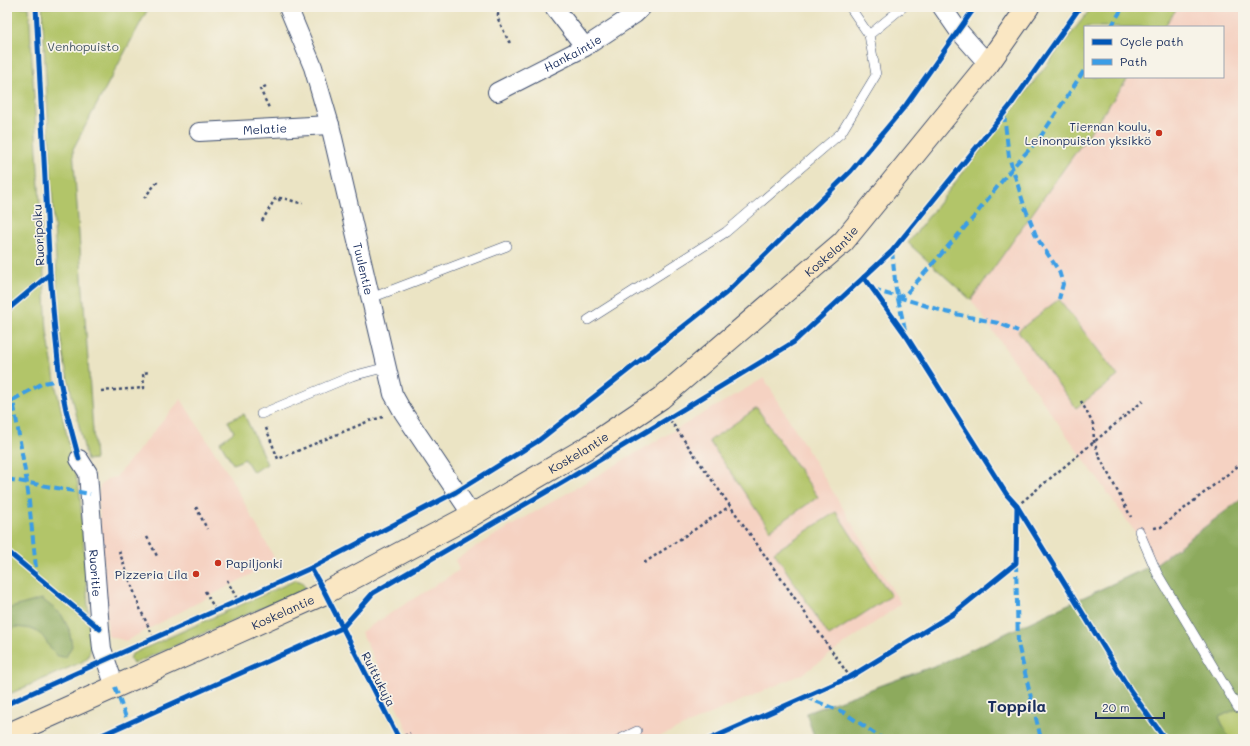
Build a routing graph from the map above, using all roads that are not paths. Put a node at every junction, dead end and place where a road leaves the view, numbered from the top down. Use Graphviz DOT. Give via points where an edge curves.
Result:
graph roads {
  1 [pos="288,7"];
  2 [pos="554,7"];
  3 [pos="642,7"];
  4 [pos="850,7"];
  5 [pos="903,7"];
  6 [pos="942,7"];
  7 [pos="1028,7"];
  8 [pos="869,35"];
  9 [pos="585,47"];
  10 [pos="988,64"];
  11 [pos="497,92"];
  12 [pos="330,125"];
  13 [pos="200,132"];
  14 [pos="507,246"];
  15 [pos="371,298"];
  16 [pos="588,320"];
  17 [pos="387,367"];
  18 [pos="261,414"];
  19 [pos="79,459"];
  20 [pos="472,515"];
  21 [pos="1139,531"];
  22 [pos="115,687"];
  23 [pos="1238,708"];
  24 [pos="637,731"];
  25 [pos="7,735"];
  26 [pos="620,739"];
  1 -- 12 [label="street, Tuulentie" via="313,67"];
  2 -- 9 [label="street"];
  3 -- 9 [label="street, Hankaintie"];
  4 -- 8 [label="lane"];
  5 -- 8 [label="lane"];
  6 -- 10 [label="street"];
  7 -- 10 [label="main road, Koskelantie"];
  8 -- 16 [label="lane" via="876,75 841,133 726,232"];
  9 -- 11 [label="street, Hankaintie"];
  10 -- 20 [label="main road, Koskelantie" via="843,242 661,398 590,446"];
  12 -- 13 [label="street, Melatie"];
  12 -- 15 [label="street, Tuulentie"];
  14 -- 15 [label="lane"];
  15 -- 17 [label="street, Tuulentie"];
  17 -- 18 [label="lane" via="352,376"];
  17 -- 20 [label="street, Tuulentie" via="393,394 403,412"];
  19 -- 22 [label="street, Ruoritie" via="88,473 102,649"];
  20 -- 22 [label="main road, Koskelantie" via="325,593"];
  21 -- 23 [label="lane" via="1157,573"];
  22 -- 25 [label="main road, Koskelantie"];
  24 -- 26 [label="lane"];
}
